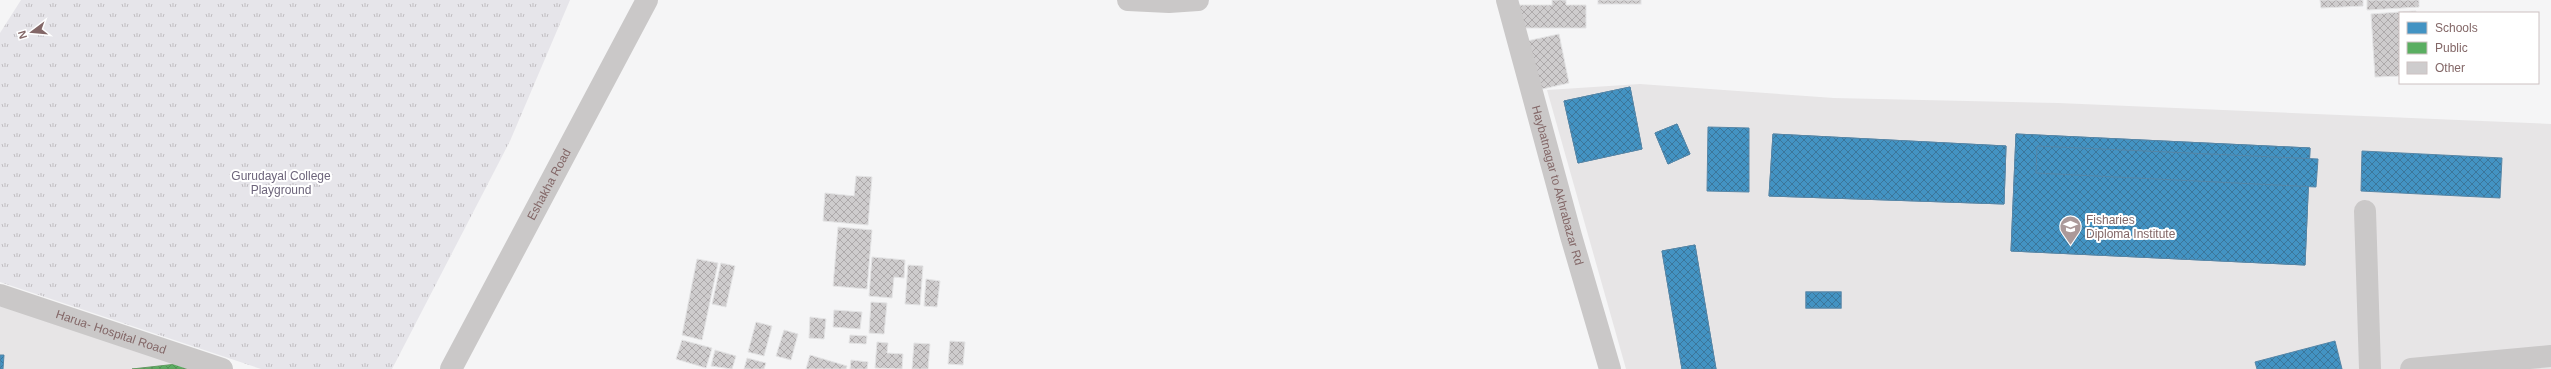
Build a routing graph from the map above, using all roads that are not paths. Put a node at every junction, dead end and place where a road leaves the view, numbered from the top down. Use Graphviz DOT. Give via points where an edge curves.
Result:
graph roads {
  1 [pos="647,0"];
  2 [pos="1128,0"];
  3 [pos="1198,0"];
  4 [pos="1507,0"];
  5 [pos="2365,211"];
  6 [pos="0,295"];
  7 [pos="2551,356"];
  8 [pos="222,369"];
  9 [pos="451,369"];
  10 [pos="1610,369"];
  11 [pos="2370,369"];
  12 [pos="2411,369"];
  1 -- 9 [label="street, Eshakha Road"];
  2 -- 3 [label="street"];
  4 -- 10 [label="street, Haybatnagar to Akhrabazar Rd"];
  5 -- 11 [label="street"];
  6 -- 8 [label="street, Harua- Hospital Road"];
  7 -- 12 [label="street"];
}
